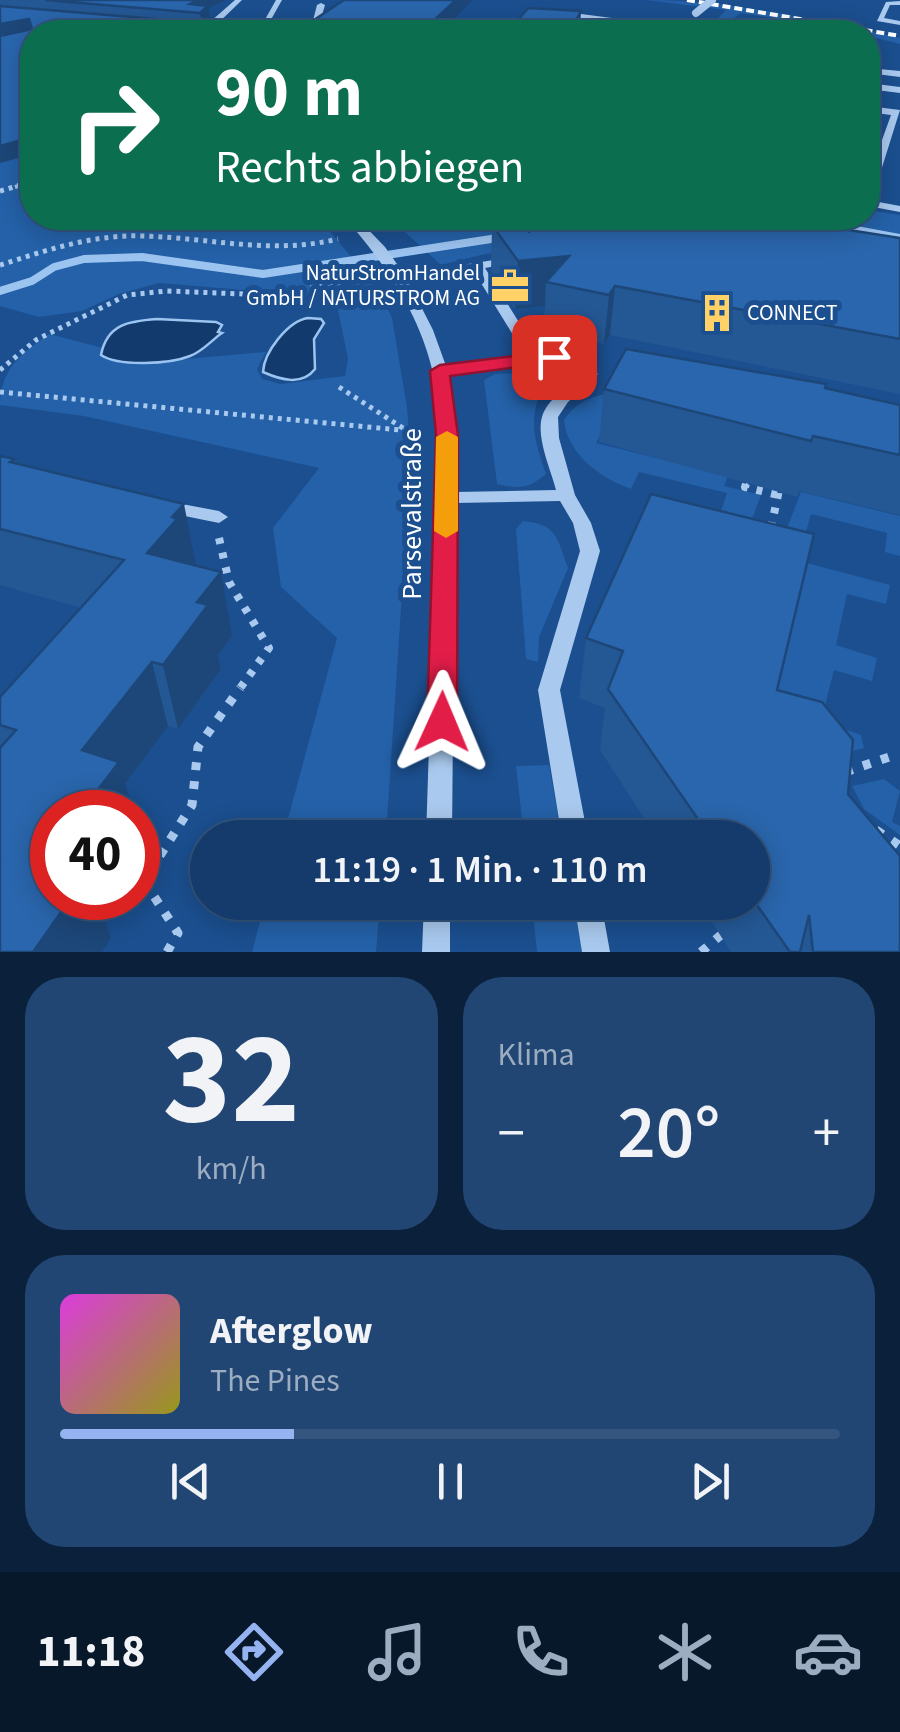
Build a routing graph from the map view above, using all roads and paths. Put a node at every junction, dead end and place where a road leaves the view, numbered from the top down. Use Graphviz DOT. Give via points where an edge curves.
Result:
graph roads {
  1 [pos="239,0"];
  2 [pos="712,0"];
  3 [pos="900,3"];
  4 [pos="321,5"];
  5 [pos="582,5"];
  6 [pos="546,12"];
  7 [pos="575,15"];
  8 [pos="219,20"];
  9 [pos="317,20"];
  10 [pos="608,20"];
  11 [pos="690,20"];
  12 [pos="900,23"];
  13 [pos="898,113"];
  14 [pos="880,161"];
  15 [pos="364,230"];
  16 [pos="395,230"];
  17 [pos="370,236"];
  18 [pos="535,256"];
  19 [pos="0,265"];
  20 [pos="477,266"];
  21 [pos="398,273"];
  22 [pos="361,280"];
  23 [pos="535,359"];
  24 [pos="0,370"];
  25 [pos="440,371"];
  26 [pos="590,374"];
  27 [pos="609,378"];
  28 [pos="339,387"];
  29 [pos="0,392"];
  30 [pos="407,431"];
  31 [pos="447,435"];
  32 [pos="746,484"];
  33 [pos="566,495"];
  34 [pos="446,498"];
  35 [pos="141,501"];
  36 [pos="219,516"];
  37 [pos="770,535"];
  38 [pos="892,756"];
  39 [pos="830,777"];
  40 [pos="439,820"];
  41 [pos="573,820"];
  42 [pos="868,824"];
  43 [pos="900,848"];
  44 [pos="886,856"];
  45 [pos="437,920"];
  46 [pos="590,920"];
  47 [pos="722,935"];
  48 [pos="167,952"];
  49 [pos="436,952"];
  50 [pos="596,952"];
  51 [pos="701,952"];
  1 -- 8 [label="street"];
  2 -- 11 [label="street, bridge"];
  3 -- 12 [label="street" via="888,3 880,19"];
  4 -- 9 [label="street"];
  5 -- 7 [label="street"];
  6 -- 7 [label="street"];
  7 -- 10 [label="street"];
  13 -- 14 [label="street"];
  15 -- 17 [label="street, Parsevalstraße"];
  16 -- 17 [label="path"];
  17 -- 19 [label="path" via="276,248 102,237"];
  17 -- 21 [label="street, Parsevalstraße"];
  18 -- 20 [label="street"];
  20 -- 21 [label="street"];
  20 -- 23 [label="street"];
  21 -- 25 [label="street, Parsevalstraße"];
  22 -- 24 [label="path" via="268,295 127,295 36,340"];
  23 -- 25 [label="street"];
  23 -- 26 [label="street" via="554,357"];
  25 -- 31 [label="street, Parsevalstraße"];
  26 -- 27 [label="street"];
  26 -- 33 [label="street" via="550,418"];
  28 -- 30 [label="path"];
  29 -- 30 [label="path"];
  30 -- 31 [label="path"];
  31 -- 34 [label="street, Parsevalstraße"];
  32 -- 37 [label="path" via="778,492"];
  33 -- 34 [label="street"];
  33 -- 41 [label="street" via="590,550 549,690"];
  34 -- 40 [label="street, Parsevalstraße"];
  35 -- 36 [label="street"];
  36 -- 48 [label="path" via="218,552 269,648 198,747 192,806 144,881 178,932"];
  38 -- 39 [label="path"];
  42 -- 43 [label="path"];
  43 -- 44 [label="path"];
  45 -- 49 [label="street"];
  46 -- 50 [label="street"];
  47 -- 51 [label="path"];
}
